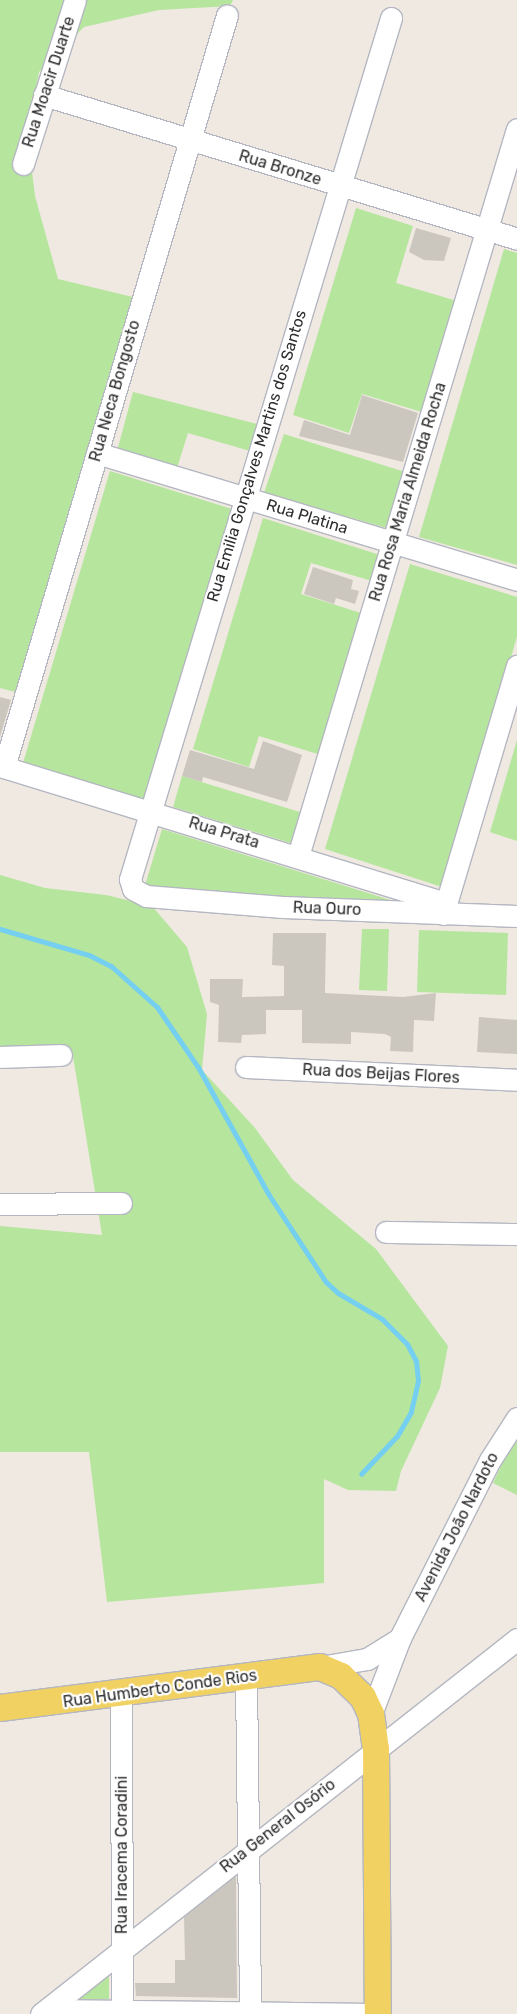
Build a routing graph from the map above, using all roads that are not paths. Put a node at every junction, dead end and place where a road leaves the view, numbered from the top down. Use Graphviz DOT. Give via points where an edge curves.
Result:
graph roads {
  1 [pos="75,0"];
  2 [pos="227,15"];
  3 [pos="391,18"];
  4 [pos="44,95"];
  5 [pos="517,129"];
  6 [pos="188,140"];
  7 [pos="23,164"];
  8 [pos="340,186"];
  9 [pos="486,230"];
  10 [pos="517,239"];
  11 [pos="97,453"];
  12 [pos="243,497"];
  13 [pos="393,543"];
  14 [pos="517,580"];
  15 [pos="517,666"];
  16 [pos="2,766"];
  17 [pos="151,810"];
  18 [pos="298,856"];
  19 [pos="138,894"];
  20 [pos="445,908"];
  21 [pos="517,916"];
  22 [pos="61,1055"];
  23 [pos="0,1056"];
  24 [pos="246,1068"];
  25 [pos="517,1080"];
  26 [pos="121,1203"];
  27 [pos="0,1204"];
  28 [pos="386,1232"];
  29 [pos="517,1234"];
  30 [pos="517,1418"];
  31 [pos="400,1638"];
  32 [pos="517,1639"];
  33 [pos="320,1667"];
  34 [pos="246,1678"];
  35 [pos="122,1695"];
  36 [pos="0,1708"];
  37 [pos="371,1714"];
  38 [pos="376,1749"];
  39 [pos="247,1850"];
  40 [pos="122,1948"];
  41 [pos="44,2012"];
  42 [pos="122,2012"];
  43 [pos="250,2013"];
  44 [pos="373,2014"];
  45 [pos="378,2014"];
  1 -- 4 [label="street, Rua Moacir Duarte"];
  2 -- 6 [label="street, Rua Neca Bongosto"];
  3 -- 8 [label="street, Rua Emilia Gonçalves Martins dos Santos"];
  4 -- 6 [label="street, Rua Bronze"];
  4 -- 7 [label="street, Rua Moacir Duarte"];
  5 -- 9 [label="street, Rua Rosa Maria Almeida Rocha"];
  6 -- 8 [label="street, Rua Bronze"];
  6 -- 11 [label="street, Rua Neca Bongosto"];
  8 -- 9 [label="street, Rua Bronze"];
  8 -- 12 [label="street, Rua Emilia Gonçalves Martins dos Santos"];
  9 -- 10 [label="street, Rua Bronze"];
  9 -- 13 [label="street, Rua Rosa Maria Almeida Rocha"];
  11 -- 12 [label="street, Rua Platina"];
  11 -- 16 [label="street, Rua Neca Bongosto"];
  12 -- 13 [label="street, Rua Platina"];
  12 -- 17 [label="street, Rua Emilia Gonçalves Martins dos Santos"];
  13 -- 14 [label="street, Rua Platina"];
  13 -- 18 [label="street, Rua Rosa Maria Almeida Rocha"];
  15 -- 20 [label="street"];
  16 -- 17 [label="street, Rua Prata"];
  17 -- 18 [label="street, Rua Prata"];
  17 -- 19 [label="street, Rua Emilia Gonçalves Martins dos Santos" via="130,879"];
  18 -- 20 [label="street, Rua Prata"];
  19 -- 20 [label="street, Rua Ouro" via="283,907"];
  20 -- 21 [label="street, Rua Ouro"];
  22 -- 23 [label="street"];
  24 -- 25 [label="street, Rua dos Beijas Flores"];
  26 -- 27 [label="street"];
  28 -- 29 [label="street"];
  30 -- 31 [label="street, Avenida João Nardoto" via="490,1460"];
  31 -- 33 [label="street" via="367,1659"];
  31 -- 37 [label="street, Avenida João Nardoto"];
  32 -- 38 [label="street, Rua General Osório"];
  33 -- 34 [label="main road, Rua Humberto Conde Rios"];
  33 -- 37 [label="main road" via="352,1686"];
  34 -- 35 [label="main road, Rua Humberto Conde Rios"];
  34 -- 39 [label="street"];
  35 -- 36 [label="main road, Rua Humberto Conde Rios"];
  35 -- 40 [label="street, Rua Iracema Coradini"];
  37 -- 38 [label="main road"];
  38 -- 39 [label="street, Rua General Osório"];
  38 -- 45 [label="main road"];
  39 -- 40 [label="street, Rua General Osório"];
  39 -- 43 [label="street"];
  40 -- 41 [label="street, Rua General Osório"];
  40 -- 42 [label="street, Rua Iracema Coradini"];
  41 -- 42 [label="street"];
  42 -- 43 [label="street"];
  43 -- 44 [label="street"];
}
